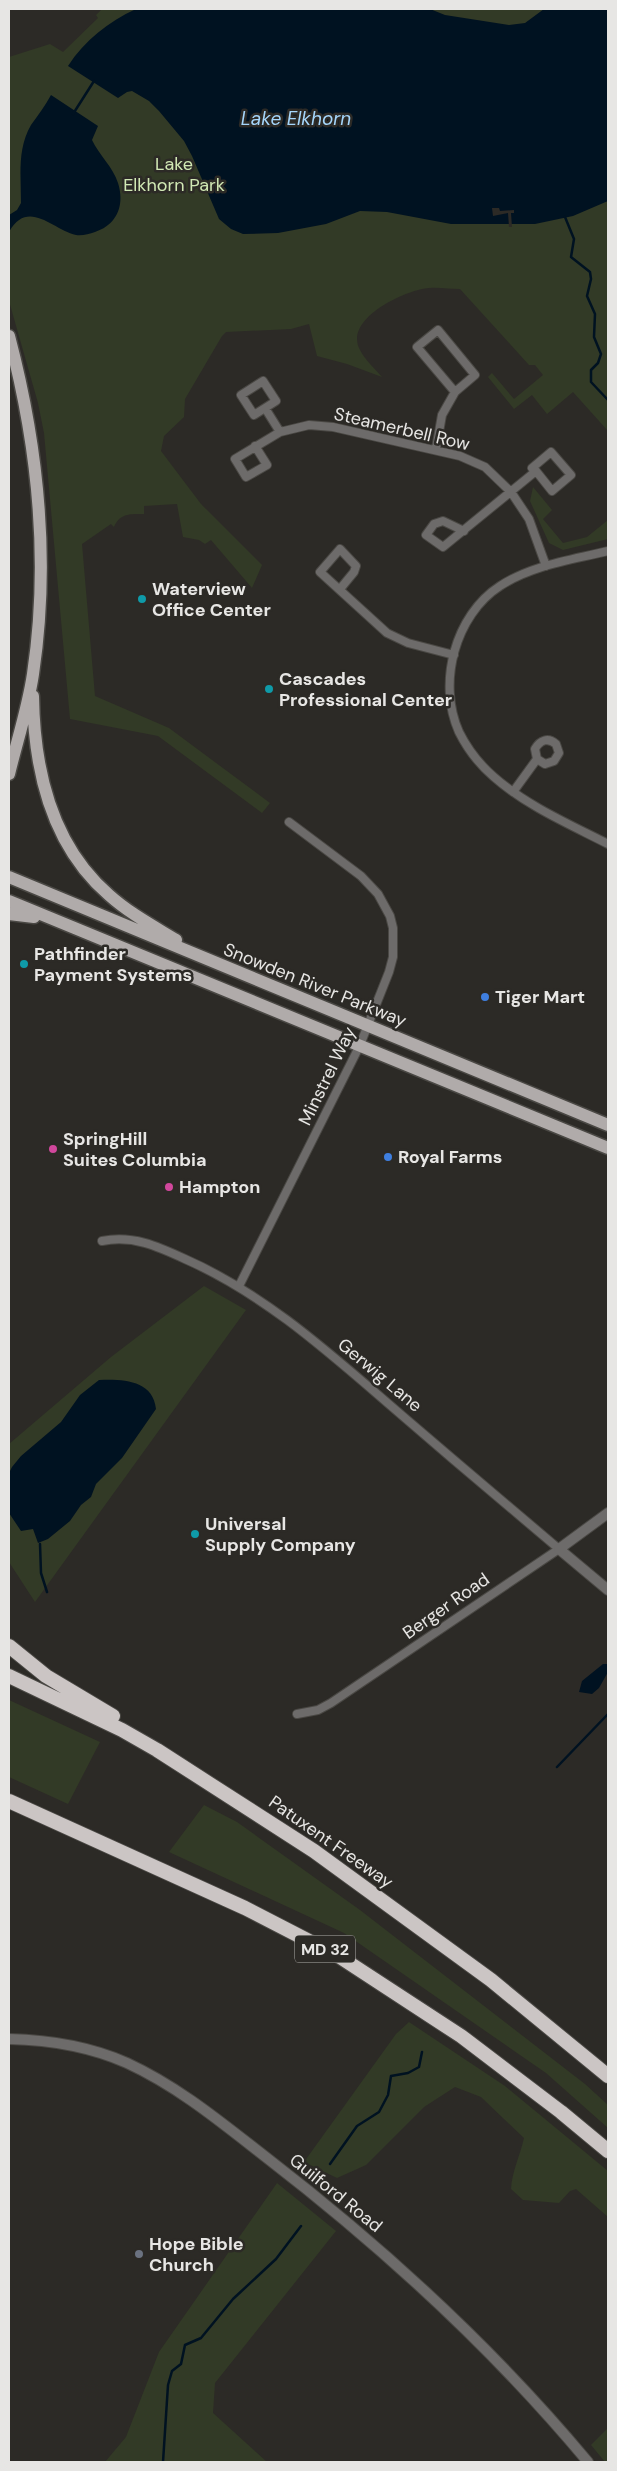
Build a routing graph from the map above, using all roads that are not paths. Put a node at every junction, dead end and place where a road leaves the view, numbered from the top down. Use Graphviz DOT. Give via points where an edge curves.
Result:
graph roads {
  1 [pos="9,336"];
  2 [pos="455,392"];
  3 [pos="265,408"];
  4 [pos="280,432"];
  5 [pos="256,446"];
  6 [pos="436,449"];
  7 [pos="536,471"];
  8 [pos="511,492"];
  9 [pos="464,531"];
  10 [pos="608,551"];
  11 [pos="546,566"];
  12 [pos="340,589"];
  13 [pos="454,655"];
  14 [pos="32,675"];
  15 [pos="537,759"];
  16 [pos="9,774"];
  17 [pos="512,792"];
  18 [pos="289,822"];
  19 [pos="608,844"];
  20 [pos="9,877"];
  21 [pos="9,901"];
  22 [pos="9,914"];
  23 [pos="54,919"];
  24 [pos="212,962"];
  25 [pos="369,1026"];
  26 [pos="360,1045"];
  27 [pos="608,1124"];
  28 [pos="608,1148"];
  29 [pos="102,1241"];
  30 [pos="239,1286"];
  31 [pos="608,1513"];
  32 [pos="558,1549"];
  33 [pos="608,1590"];
  34 [pos="9,1646"];
  35 [pos="9,1676"];
  36 [pos="297,1714"];
  37 [pos="196,1773"];
  38 [pos="9,1801"];
  39 [pos="9,1812"];
  40 [pos="157,1868"];
  41 [pos="9,2039"];
  42 [pos="608,2076"];
  43 [pos="608,2151"];
  44 [pos="588,2462"];
  1 -- 14 [label="main road" via="31,435 39,514 39,600"];
  2 -- 2 [label="street" via="417,347 438,330 475,375"];
  2 -- 6 [label="street" via="442,415"];
  3 -- 3 [label="street" via="254,415 241,395 263,381 276,401"];
  3 -- 4 [label="street"];
  4 -- 5 [label="street, Steamerbell Row"];
  4 -- 6 [label="street, Steamerbell Row" via="320,425"];
  6 -- 8 [label="street, Steamerbell Row" via="476,462"];
  7 -- 7 [label="street" via="552,491 571,475 551,452 532,468"];
  7 -- 8 [label="street"];
  8 -- 9 [label="street"];
  8 -- 11 [label="street, Steamerbell Row" via="529,519"];
  9 -- 9 [label="street" via="443,547 426,535 434,524 443,521"];
  10 -- 11 [label="street"];
  11 -- 13 [label="street" via="512,578 486,597 465,624"];
  12 -- 12 [label="street" via="320,572 340,549 356,566"];
  12 -- 13 [label="street" via="387,633 408,643"];
  13 -- 17 [label="street" via="450,684 459,732 479,762"];
  14 -- 16 [label="main road"];
  14 -- 24 [label="main road" via="35,740 41,777 48,802 68,843 108,894 135,915"];
  15 -- 17 [label="street"];
  17 -- 19 [label="street"];
  18 -- 25 [label="street, Minstrel Way" via="371,885 390,916 393,957"];
  20 -- 24 [label="main road, Snowden River Parkway"];
  21 -- 23 [label="main road"];
  22 -- 23 [label="main road"];
  23 -- 26 [label="main road"];
  24 -- 25 [label="main road, Snowden River Parkway"];
  25 -- 26 [label="street, Minstrel Way"];
  25 -- 27 [label="main road, Snowden River Parkway"];
  26 -- 28 [label="main road"];
  26 -- 30 [label="street, Minstrel Way"];
  29 -- 30 [label="street, Gerwig Lane" via="118,1238 148,1243 211,1270"];
  30 -- 32 [label="street, Gerwig Lane" via="283,1315"];
  31 -- 32 [label="street, Berger Road"];
  32 -- 33 [label="street, Gerwig Lane"];
  32 -- 36 [label="street, Berger Road" via="331,1703 318,1710"];
  34 -- 37 [label="highway" via="46,1676 122,1721"];
  35 -- 37 [label="highway, Patuxent Freeway" via="122,1730"];
  37 -- 42 [label="highway, Patuxent Freeway" via="376,1894 491,1980"];
  38 -- 40 [label="highway, MD 32"];
  39 -- 40 [label="highway"];
  40 -- 43 [label="highway, MD 32" via="304,1937 374,1977 506,2069"];
  41 -- 44 [label="street, Guilford Road" via="62,2044 100,2054 151,2075 193,2101 311,2191 414,2280 515,2379"];
}
